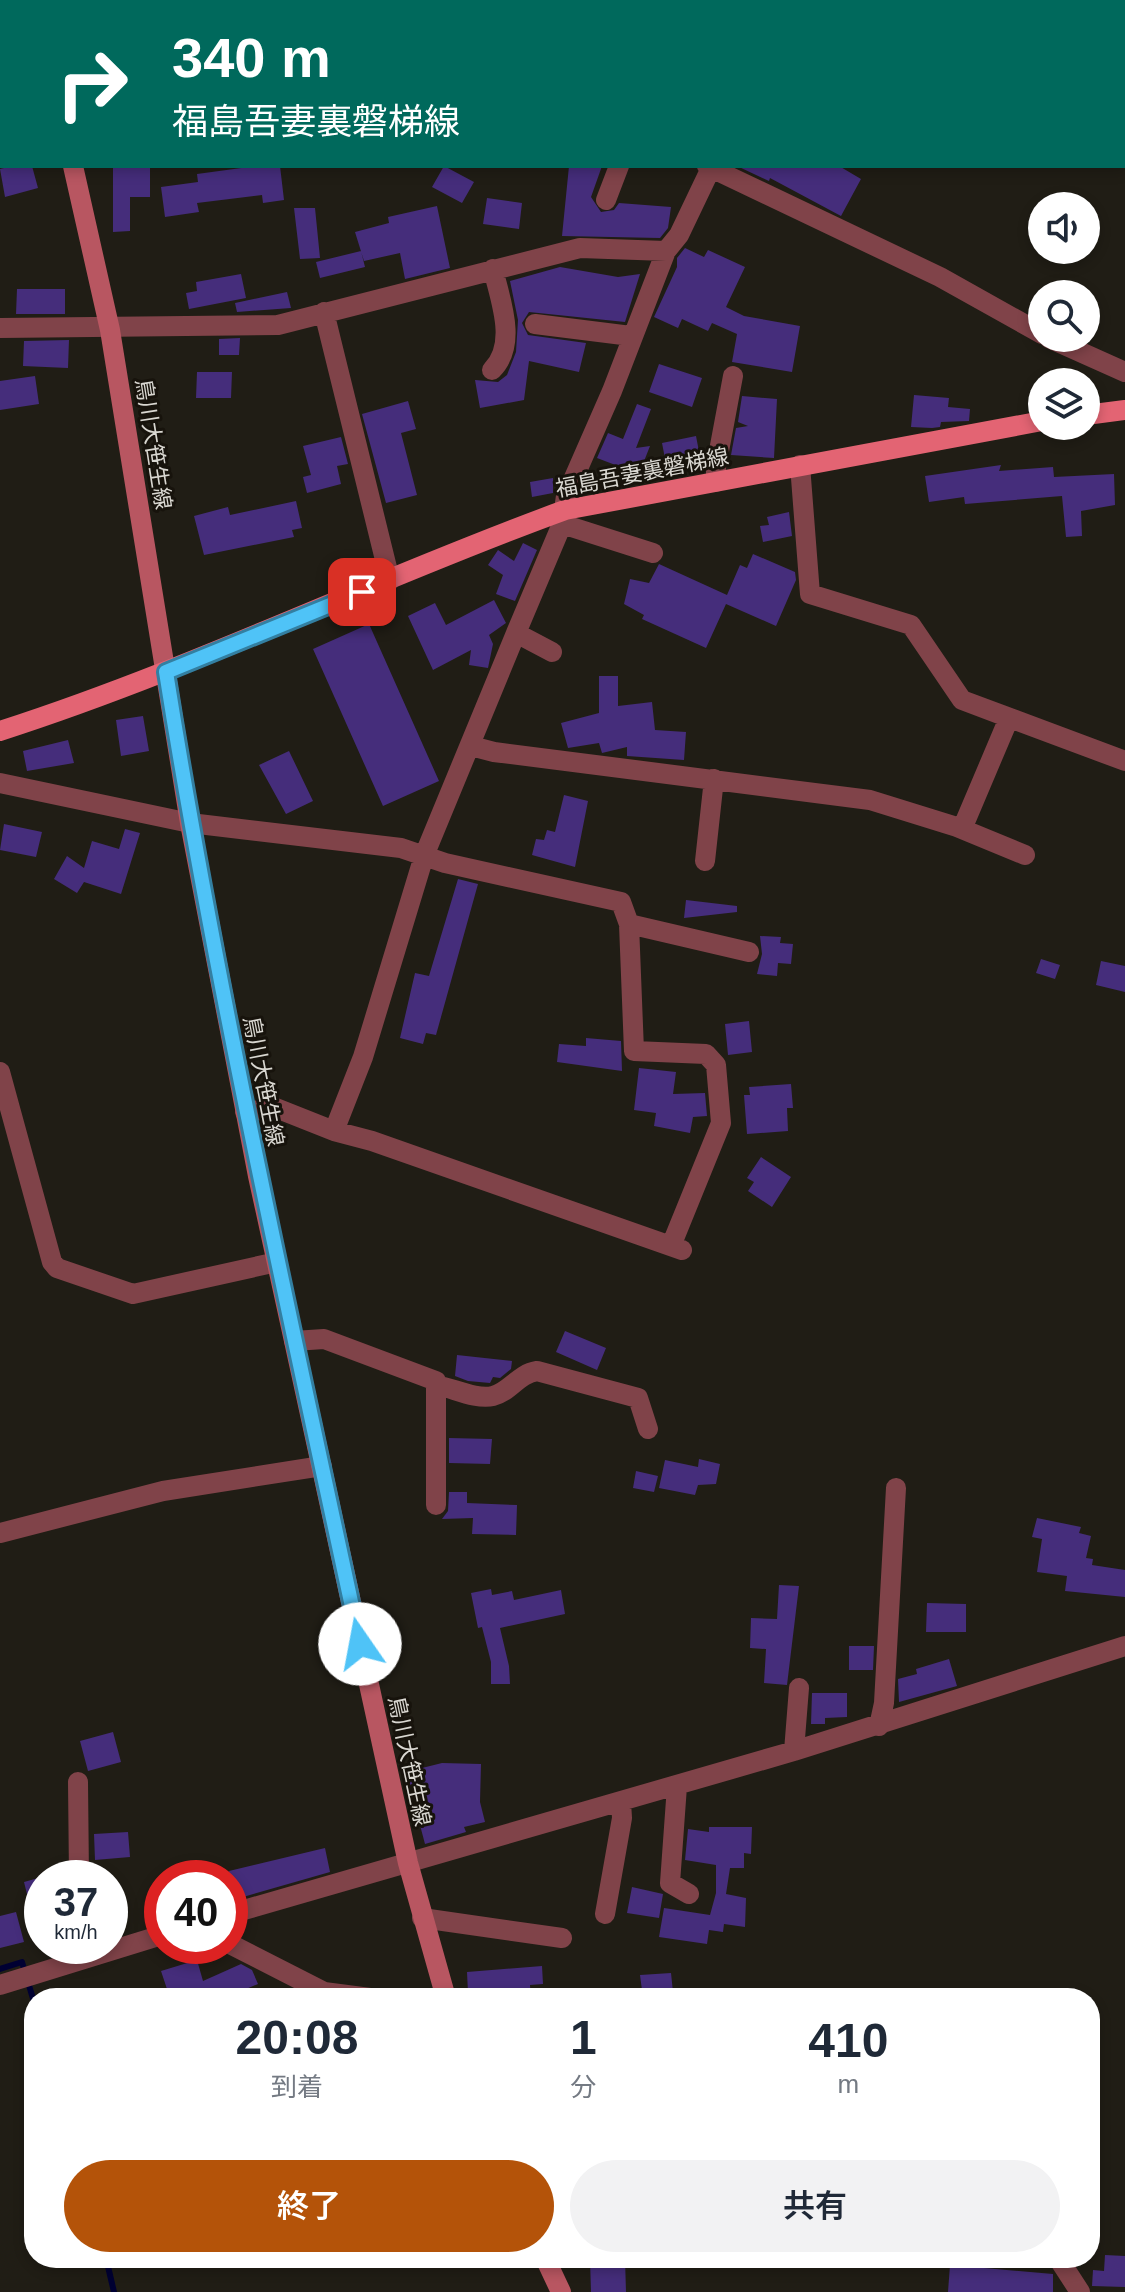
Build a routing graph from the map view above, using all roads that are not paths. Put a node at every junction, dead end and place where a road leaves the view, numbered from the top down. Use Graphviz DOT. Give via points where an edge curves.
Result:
graph roads {
  1 [pos="73,168"];
  2 [pos="618,168"];
  3 [pos="709,168"];
  4 [pos="711,168"];
  5 [pos="606,200"];
  6 [pos="666,251"];
  7 [pos="493,269"];
  8 [pos="324,312"];
  9 [pos="535,324"];
  10 [pos="1028,325"];
  11 [pos="0,328"];
  12 [pos="110,330"];
  13 [pos="631,336"];
  14 [pos="1080,352"];
  15 [pos="492,370"];
  16 [pos="1125,372"];
  17 [pos="733,376"];
  18 [pos="1125,410"];
  19 [pos="1100,413"];
  20 [pos="1028,424"];
  21 [pos="800,465"];
  22 [pos="716,482"];
  23 [pos="563,517"];
  24 [pos="653,553"];
  25 [pos="390,580"];
  26 [pos="516,633"];
  27 [pos="552,652"];
  28 [pos="166,672"];
  29 [pos="1009,718"];
  30 [pos="0,731"];
  31 [pos="471,746"];
  32 [pos="1125,761"];
  33 [pos="714,779"];
  34 [pos="0,783"];
  35 [pos="190,823"];
  36 [pos="962,829"];
  37 [pos="1025,855"];
  38 [pos="424,856"];
  39 [pos="705,861"];
  40 [pos="629,924"];
  41 [pos="749,952"];
  42 [pos="0,1072"];
  43 [pos="245,1112"];
  44 [pos="334,1131"];
  45 [pos="277,1262"];
  46 [pos="294,1341"];
  47 [pos="436,1385"];
  48 [pos="648,1429"];
  49 [pos="322,1466"];
  50 [pos="896,1488"];
  51 [pos="436,1505"];
  52 [pos="0,1533"];
  53 [pos="1125,1646"];
  54 [pos="799,1688"];
  55 [pos="879,1726"];
  56 [pos="794,1751"];
  57 [pos="78,1782"];
  58 [pos="677,1786"];
  59 [pos="621,1802"];
  60 [pos="79,1860"];
  61 [pos="408,1863"];
  62 [pos="689,1894"];
  63 [pos="248,1909"];
  64 [pos="605,1914"];
  65 [pos="422,1918"];
  66 [pos="562,1938"];
  67 [pos="248,1953"];
  68 [pos="52,1964"];
  69 [pos="0,1985"];
  70 [pos="316,1988"];
  71 [pos="443,1988"];
  72 [pos="550,2268"];
  73 [pos="1064,2268"];
  74 [pos="561,2292"];
  75 [pos="1080,2292"];
  1 -- 12 [label="street, 鳥川大笹生線"];
  2 -- 5 [label="street"];
  3 -- 6 [label="street" via="679,235"];
  4 -- 10 [label="street" via="915,264"];
  6 -- 7 [label="street" via="580,248"];
  6 -- 13 [label="street"];
  7 -- 8 [label="street"];
  7 -- 15 [label="street" via="506,333 503,354"];
  8 -- 12 [label="street" via="278,325"];
  8 -- 25 [label="street"];
  9 -- 13 [label="street"];
  11 -- 12 [label="street"];
  12 -- 28 [label="street, 鳥川大笹生線"];
  13 -- 23 [label="street" via="566,496"];
  14 -- 16 [label="street"];
  17 -- 22 [label="street"];
  18 -- 19 [label="main road"];
  20 -- 21 [label="main road, 福島吾妻裏磐梯線"];
  21 -- 22 [label="main road, 福島吾妻裏磐梯線"];
  21 -- 29 [label="street" via="810,594 911,625 962,700"];
  22 -- 23 [label="main road, 福島吾妻裏磐梯線"];
  23 -- 24 [label="street"];
  23 -- 25 [label="main road, 福島吾妻裏磐梯線"];
  23 -- 26 [label="street"];
  25 -- 28 [label="main road, 福島吾妻裏磐梯線"];
  26 -- 27 [label="street"];
  26 -- 31 [label="street"];
  28 -- 30 [label="main road, 福島吾妻裏磐梯線"];
  28 -- 35 [label="street, 鳥川大笹生線"];
  29 -- 32 [label="street"];
  29 -- 36 [label="street"];
  31 -- 33 [label="street"];
  31 -- 38 [label="street"];
  33 -- 36 [label="street" via="870,800"];
  33 -- 39 [label="street"];
  34 -- 35 [label="street"];
  35 -- 38 [label="street" via="401,848"];
  35 -- 43 [label="street, 鳥川大笹生線"];
  36 -- 37 [label="street"];
  38 -- 40 [label="street" via="614,898 621,902"];
  38 -- 44 [label="street" via="363,1057"];
  40 -- 41 [label="street"];
  40 -- 44 [label="street" via="634,1051 706,1054 717,1072 721,1123 677,1248"];
  42 -- 45 [label="street" via="57,1268 133,1294"];
  43 -- 44 [label="street" via="276,1108"];
  43 -- 45 [label="street, 鳥川大笹生線"];
  45 -- 46 [label="street, 鳥川大笹生線"];
  46 -- 47 [label="street" via="324,1339"];
  46 -- 49 [label="street, 鳥川大笹生線"];
  47 -- 48 [label="street" via="494,1396 521,1375 537,1371 638,1398"];
  47 -- 51 [label="street"];
  49 -- 52 [label="street" via="163,1491"];
  49 -- 61 [label="street, 鳥川大笹生線"];
  50 -- 55 [label="street"];
  53 -- 55 [label="street"];
  54 -- 56 [label="street"];
  55 -- 56 [label="street"];
  56 -- 58 [label="street"];
  57 -- 60 [label="street"];
  58 -- 59 [label="street"];
  58 -- 62 [label="street" via="670,1883"];
  59 -- 61 [label="street"];
  59 -- 64 [label="street"];
  61 -- 63 [label="street"];
  61 -- 65 [label="street, 鳥川大笹生線"];
  65 -- 66 [label="street"];
  65 -- 71 [label="street, 鳥川大笹生線"];
  67 -- 70 [label="street"];
  68 -- 69 [label="street"];
  72 -- 74 [label="street"];
  73 -- 75 [label="street"];
}
